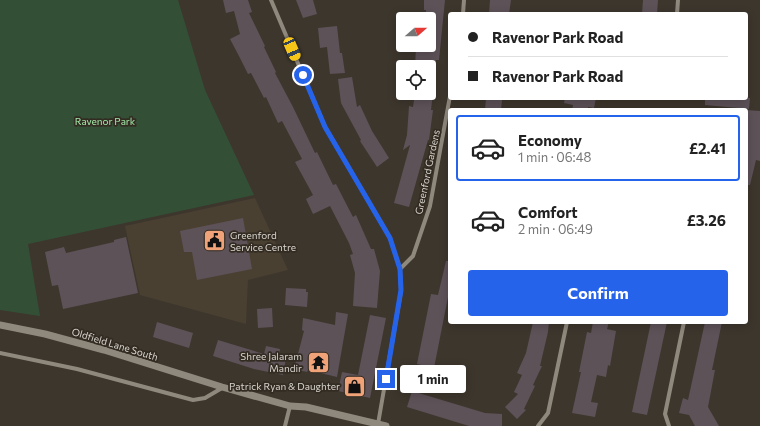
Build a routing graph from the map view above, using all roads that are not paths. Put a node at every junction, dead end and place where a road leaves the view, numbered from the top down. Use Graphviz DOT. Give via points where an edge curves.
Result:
graph roads {
  1 [pos="271,0"];
  2 [pos="464,0"];
  3 [pos="678,0"];
  4 [pos="463,12"];
  5 [pos="677,12"];
  6 [pos="449,100"];
  7 [pos="400,269"];
  8 [pos="567,324"];
  9 [pos="684,324"];
  10 [pos="0,325"];
  11 [pos="0,353"];
  12 [pos="222,387"];
  13 [pos="290,406"];
  14 [pos="378,424"];
  15 [pos="285,426"];
  16 [pos="386,426"];
  17 [pos="538,426"];
  18 [pos="669,426"];
  1 -- 7 [label="street" via="325,127 390,238"];
  2 -- 4 [label="street"];
  3 -- 5 [label="street"];
  6 -- 7 [label="street, Greenford Gardens" via="430,206 413,256"];
  7 -- 14 [label="street" via="401,290"];
  8 -- 17 [label="street" via="548,413"];
  9 -- 18 [label="street" via="665,414"];
  10 -- 12 [label="street, Oldfield Lane South" via="104,350"];
  11 -- 12 [label="street" via="77,369 193,400 205,398"];
  12 -- 13 [label="street, Oldfield Lane South"];
  13 -- 14 [label="street, Oldfield Lane South" via="306,407"];
  13 -- 15 [label="street"];
  14 -- 16 [label="street, Oldfield Lane South"];
}
